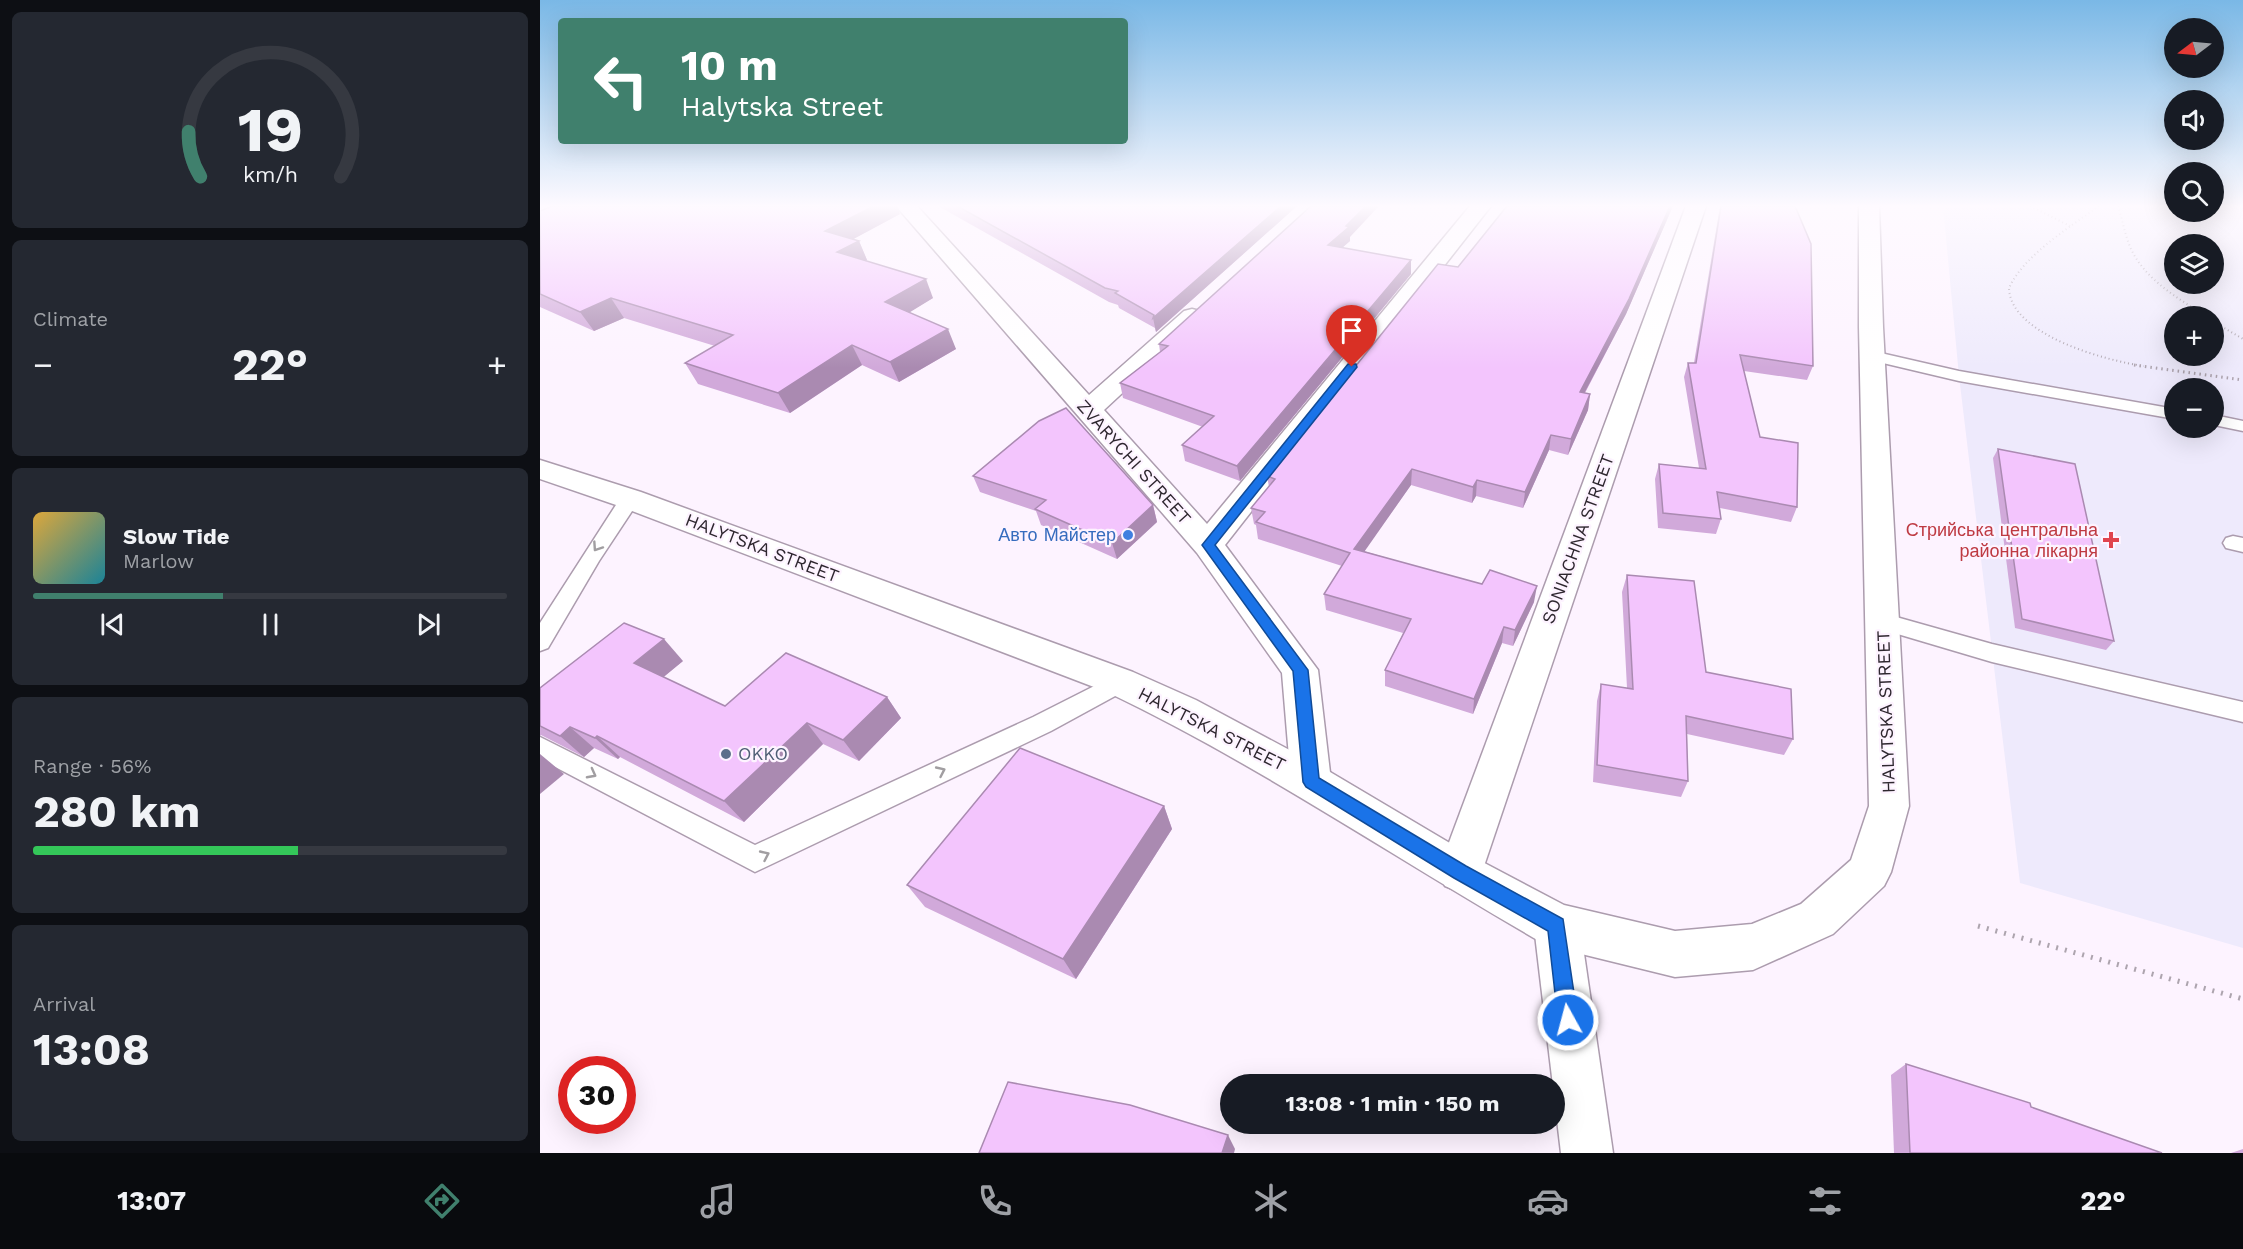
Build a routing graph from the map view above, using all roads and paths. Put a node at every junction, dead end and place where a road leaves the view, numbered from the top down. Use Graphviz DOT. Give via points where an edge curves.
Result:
graph roads {
  1 [pos="954,260"];
  2 [pos="1438,260"];
  3 [pos="1677,260"];
  4 [pos="1870,260"];
  5 [pos="2032,260"];
  6 [pos="2138,260"];
  7 [pos="1209,301"];
  8 [pos="2191,306"];
  9 [pos="2224,328"];
  10 [pos="2243,339"];
  11 [pos="1872,356"];
  12 [pos="2243,380"];
  13 [pos="1087,411"];
  14 [pos="2164,412"];
  15 [pos="2224,422"];
  16 [pos="2243,426"];
  17 [pos="540,469"];
  18 [pos="630,499"];
  19 [pos="1208,545"];
  20 [pos="1882,621"];
  21 [pos="540,642"];
  22 [pos="1120,682"];
  23 [pos="2243,712"];
  24 [pos="540,747"];
  25 [pos="1311,782"];
  26 [pos="1460,872"];
  27 [pos="1557,926"];
  28 [pos="1978,926"];
  29 [pos="2243,999"];
  30 [pos="1587,1153"];
  1 -- 13 [label="main road, ZVARYCHI STREET"];
  2 -- 19 [label="main road"];
  3 -- 26 [label="main road, SONIACHNA STREET"];
  4 -- 11 [label="main road, HALYTSKA STREET"];
  5 -- 12 [label="path" via="2014,276 2010,298 2032,324 2052,337 2110,360"];
  6 -- 8 [label="path" via="2161,285"];
  7 -- 13 [label="main road"];
  9 -- 10 [label="path"];
  11 -- 14 [label="lane" via="1959,376"];
  11 -- 20 [label="main road, HALYTSKA STREET"];
  13 -- 19 [label="main road, ZVARYCHI STREET"];
  15 -- 16 [label="lane"];
  17 -- 18 [label="main road, HALYTSKA STREET"];
  18 -- 21 [label="lane, one-way"];
  18 -- 22 [label="main road, HALYTSKA STREET"];
  19 -- 25 [label="main road, ZVARYCHI STREET" via="1300,670"];
  20 -- 23 [label="lane" via="1992,653"];
  20 -- 27 [label="main road, HALYTSKA STREET" via="1889,806 1869,872 1817,919 1753,947 1675,954"];
  24 -- 22 [label="lane, one-way" via="755,859 1042,724"];
  22 -- 25 [label="main road, HALYTSKA STREET" via="1183,711"];
  25 -- 26 [label="main road, HALYTSKA STREET"];
  26 -- 27 [label="main road, HALYTSKA STREET"];
  27 -- 30 [label="main road"];
  28 -- 29 [label="path"];
}
